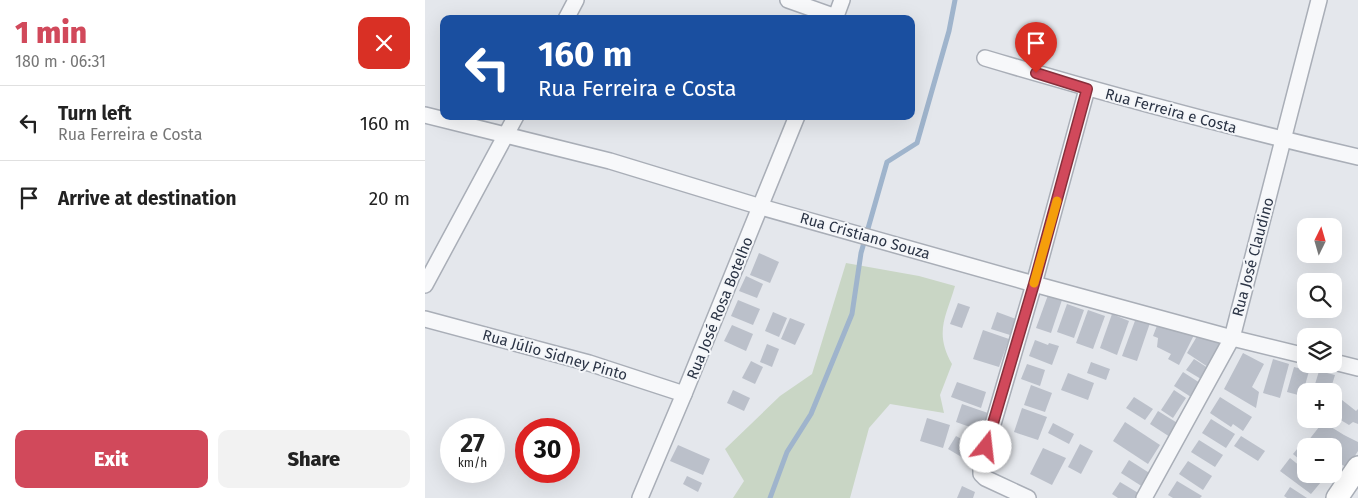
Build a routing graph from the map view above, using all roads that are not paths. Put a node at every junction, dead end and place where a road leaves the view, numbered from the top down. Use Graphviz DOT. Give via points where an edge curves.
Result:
graph roads {
  1 [pos="576,0"];
  2 [pos="788,0"];
  3 [pos="842,0"];
  4 [pos="1319,0"];
  5 [pos="568,15"];
  6 [pos="828,15"];
  7 [pos="837,15"];
  8 [pos="985,58"];
  9 [pos="1087,89"];
  10 [pos="425,115"];
  11 [pos="440,119"];
  12 [pos="445,120"];
  13 [pos="514,120"];
  14 [pos="795,120"];
  15 [pos="506,135"];
  16 [pos="1283,140"];
  17 [pos="1358,158"];
  18 [pos="761,207"];
  19 [pos="1034,284"];
  20 [pos="425,285"];
  21 [pos="425,319"];
  22 [pos="1232,338"];
  23 [pos="1297,354"];
  24 [pos="1342,364"];
  25 [pos="1358,368"];
  26 [pos="684,394"];
  27 [pos="1358,467"];
  28 [pos="640,498"];
  29 [pos="1027,498"];
  30 [pos="1144,498"];
  31 [pos="1337,498"];
  1 -- 5 [label="street"];
  2 -- 6 [label="street"];
  3 -- 7 [label="street"];
  4 -- 16 [label="street, Rua José Claudino"];
  8 -- 9 [label="street, Rua Ferreira e Costa"];
  9 -- 16 [label="street, Rua Ferreira e Costa"];
  9 -- 19 [label="street"];
  10 -- 11 [label="street, Rua Cristiano Souza"];
  12 -- 15 [label="street, Rua Cristiano Souza"];
  13 -- 15 [label="street"];
  14 -- 18 [label="street, Rua José Rosa Botelho"];
  15 -- 18 [label="street, Rua Cristiano Souza" via="610,161"];
  15 -- 20 [label="street"];
  16 -- 17 [label="street, Rua Ferreira e Costa"];
  16 -- 22 [label="street, Rua José Claudino"];
  18 -- 19 [label="street, Rua Cristiano Souza"];
  18 -- 26 [label="street, Rua José Rosa Botelho"];
  19 -- 22 [label="street, Rua Cristiano Souza"];
  19 -- 29 [label="street" via="981,465 981,474 985,478"];
  21 -- 26 [label="street, Rua Júlio Sidney Pinto" via="589,363"];
  22 -- 23 [label="street, Rua Cristiano Souza"];
  22 -- 30 [label="street, Rua José Claudino"];
  24 -- 25 [label="street"];
  26 -- 28 [label="street, Rua José Rosa Botelho"];
  27 -- 31 [label="main road"];
}
